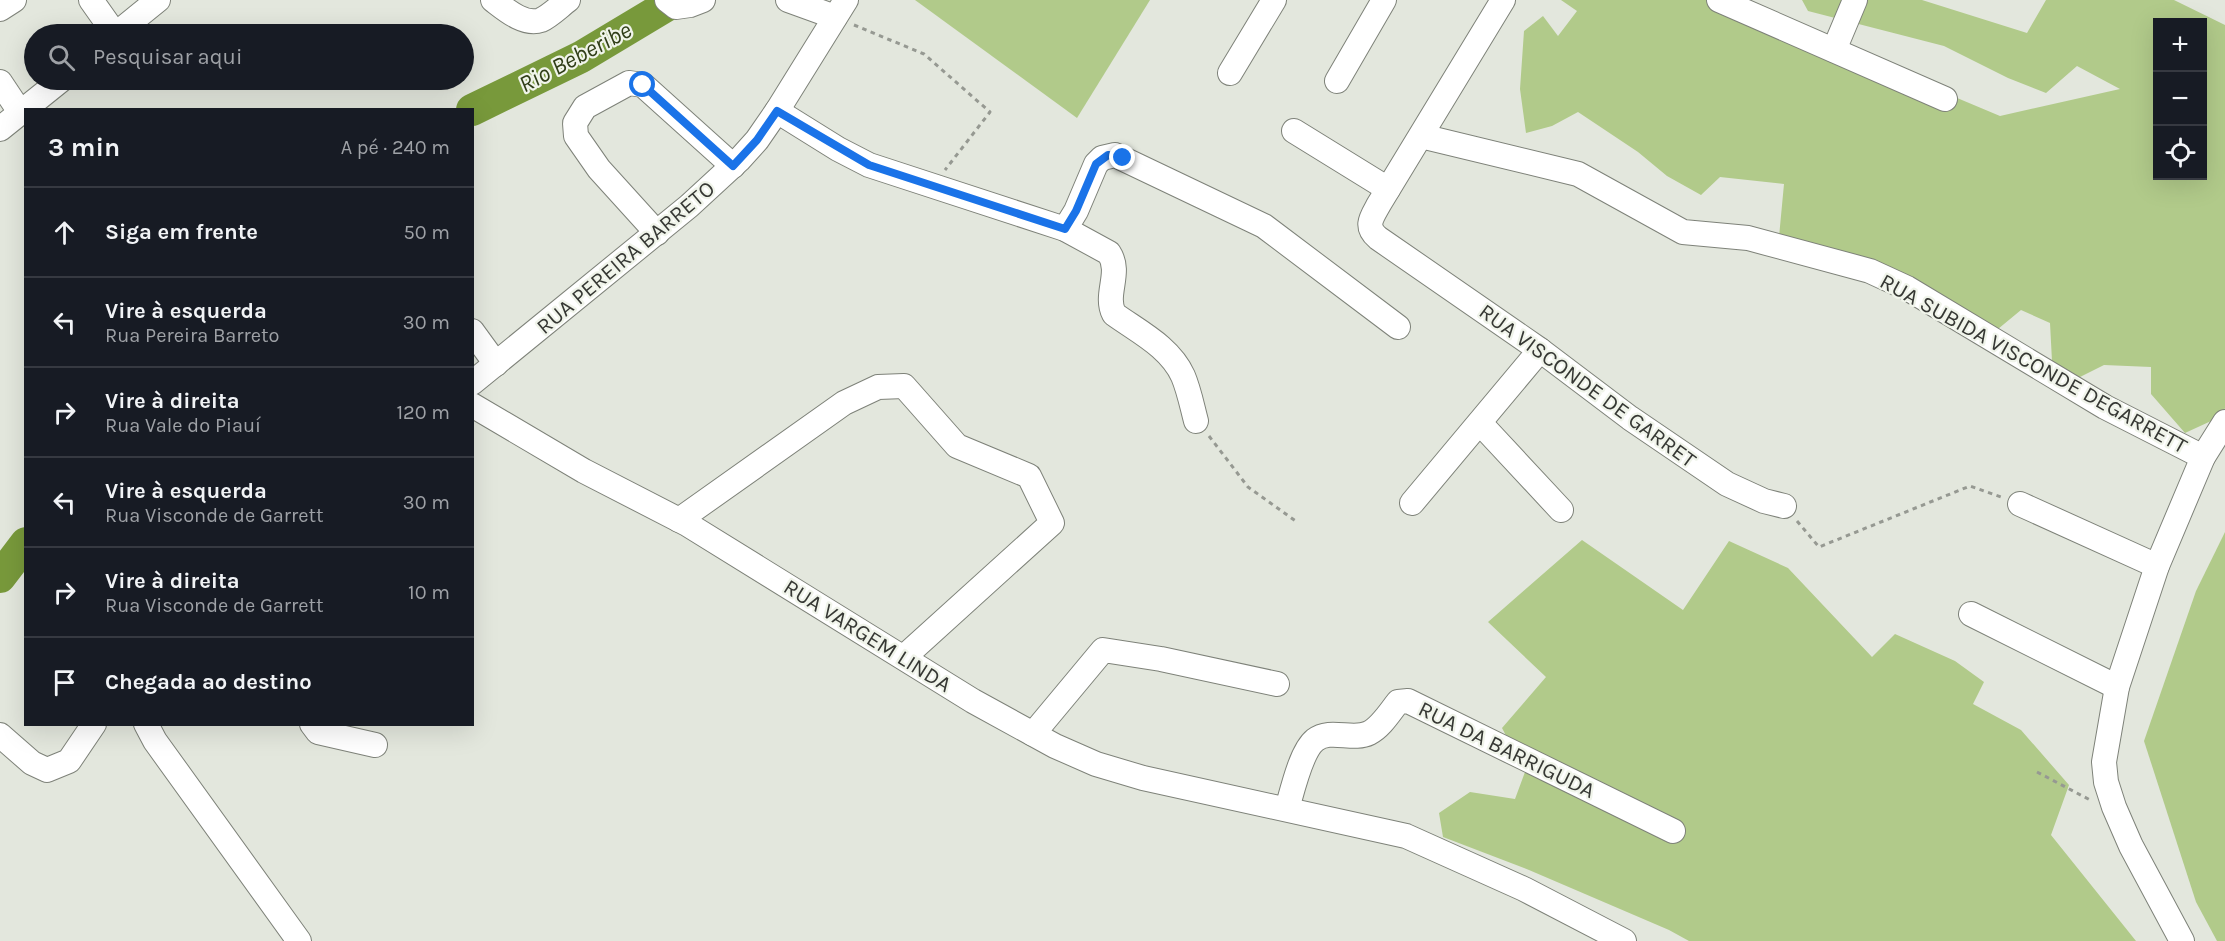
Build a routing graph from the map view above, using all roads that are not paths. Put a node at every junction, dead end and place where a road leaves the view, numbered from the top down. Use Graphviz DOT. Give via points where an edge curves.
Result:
graph roads {
  1 [pos="14,0"];
  2 [pos="91,0"];
  3 [pos="158,0"];
  4 [pos="568,0"];
  5 [pos="703,0"];
  6 [pos="788,0"];
  7 [pos="1274,0"];
  8 [pos="1384,0"];
  9 [pos="1503,0"];
  10 [pos="1719,0"];
  11 [pos="1855,0"];
  12 [pos="670,3"];
  13 [pos="507,4"];
  14 [pos="840,8"];
  15 [pos="0,9"];
  16 [pos="108,24"];
  17 [pos="128,24"];
  18 [pos="1834,50"];
  19 [pos="1230,73"];
  20 [pos="1337,81"];
  21 [pos="0,82"];
  22 [pos="48,90"];
  23 [pos="1945,99"];
  24 [pos="25,108"];
  25 [pos="24,109"];
  26 [pos="777,111"];
  27 [pos="20,112"];
  28 [pos="0,129"];
  29 [pos="1294,131"];
  30 [pos="1421,136"];
  31 [pos="733,166"];
  32 [pos="1388,189"];
  33 [pos="1057,226"];
  34 [pos="657,232"];
  35 [pos="1398,327"];
  36 [pos="474,334"];
  37 [pos="1540,350"];
  38 [pos="496,364"];
  39 [pos="474,381"];
  40 [pos="474,406"];
  41 [pos="1197,421"];
  42 [pos="2225,422"];
  43 [pos="1480,423"];
  44 [pos="2203,457"];
  45 [pos="1412,503"];
  46 [pos="2020,504"];
  47 [pos="1784,506"];
  48 [pos="1561,510"];
  49 [pos="679,520"];
  50 [pos="2157,566"];
  51 [pos="1971,614"];
  52 [pos="904,657"];
  53 [pos="1277,684"];
  54 [pos="2117,687"];
  55 [pos="93,726"];
  56 [pos="147,726"];
  57 [pos="314,726"];
  58 [pos="1033,734"];
  59 [pos="0,735"];
  60 [pos="375,745"];
  61 [pos="1287,809"];
  62 [pos="1673,831"];
  63 [pos="299,941"];
  64 [pos="1624,941"];
  65 [pos="2182,941"];
  1 -- 15 [label="street"];
  2 -- 16 [label="street"];
  3 -- 17 [label="street"];
  4 -- 13 [label="street" via="540,20 521,18"];
  5 -- 12 [label="street" via="690,5"];
  6 -- 14 [label="street"];
  7 -- 19 [label="street"];
  8 -- 20 [label="street"];
  9 -- 30 [label="street"];
  10 -- 18 [label="street"];
  11 -- 18 [label="street"];
  14 -- 26 [label="street, RUA PEREIRA BARRETO"];
  18 -- 23 [label="street"];
  21 -- 27 [label="street"];
  22 -- 24 [label="street"];
  25 -- 27 [label="street"];
  26 -- 31 [label="street, RUA PEREIRA BARRETO"];
  26 -- 33 [label="street" via="869,165"];
  27 -- 28 [label="street"];
  29 -- 32 [label="street"];
  30 -- 32 [label="street"];
  30 -- 44 [label="street, RUA SUBIDA VISCONDE DEGARRETT" via="1578,174 1683,232 1748,238 1870,272 1907,288 2105,407"];
  31 -- 34 [label="street, RUA PEREIRA BARRETO"];
  31 -- 34 [label="street" via="643,85 629,83 585,107 575,123 576,136 599,169"];
  32 -- 37 [label="street, RUA VISCONDE DE GARRET" via="1369,223 1378,238"];
  33 -- 35 [label="street" via="1076,211 1096,164 1115,155 1264,226"];
  33 -- 41 [label="street" via="1109,253 1115,268 1110,307 1174,360"];
  34 -- 38 [label="street, RUA PEREIRA BARRETO"];
  36 -- 38 [label="street"];
  37 -- 43 [label="street"];
  37 -- 47 [label="street, RUA VISCONDE DE GARRET" via="1727,484"];
  38 -- 39 [label="street, RUA PEREIRA BARRETO"];
  40 -- 49 [label="street, RUA VARGEM LINDA" via="584,471"];
  42 -- 44 [label="street"];
  43 -- 45 [label="street"];
  43 -- 48 [label="street"];
  44 -- 50 [label="street"];
  46 -- 50 [label="street"];
  49 -- 52 [label="street, RUA VARGEM LINDA"];
  49 -- 52 [label="street" via="844,403 878,387 904,386 957,446 1029,476 1052,523"];
  50 -- 54 [label="street"];
  51 -- 54 [label="street"];
  52 -- 58 [label="street, RUA VARGEM LINDA"];
  53 -- 58 [label="street" via="1102,650"];
  54 -- 65 [label="street" via="2104,762 2106,782 2131,846"];
  55 -- 59 [label="street" via="69,761 47,770 32,763"];
  56 -- 63 [label="street" via="161,751"];
  57 -- 60 [label="street" via="318,732"];
  58 -- 61 [label="street, RUA VARGEM LINDA" via="1096,764"];
  61 -- 62 [label="street, RUA DA BARRIGUDA" via="1304,757 1314,741 1327,735 1368,734 1398,702 1407,700"];
  61 -- 64 [label="street, RUA VARGEM LINDA" via="1406,836"];
}
